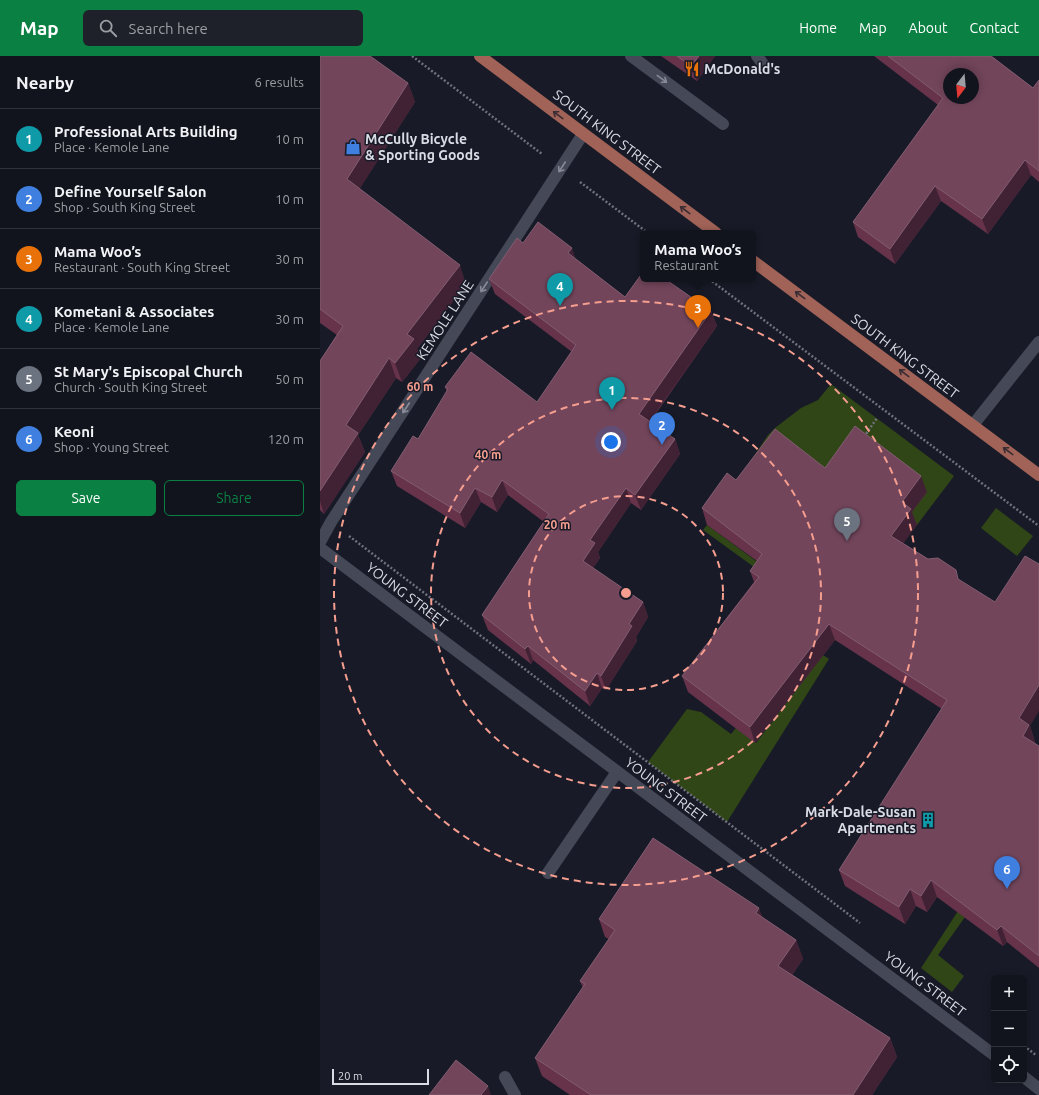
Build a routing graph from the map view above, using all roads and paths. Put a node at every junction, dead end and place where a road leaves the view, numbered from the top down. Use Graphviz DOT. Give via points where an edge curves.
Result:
graph roads {
  1 [pos="412,56"];
  2 [pos="480,56"];
  3 [pos="631,56"];
  4 [pos="757,56"];
  5 [pos="766,68"];
  6 [pos="724,124"];
  7 [pos="583,134"];
  8 [pos="518,136"];
  9 [pos="583,184"];
  10 [pos="644,230"];
  11 [pos="712,230"];
  12 [pos="756,262"];
  13 [pos="714,282"];
  14 [pos="1039,342"];
  15 [pos="877,418"];
  16 [pos="973,425"];
  17 [pos="861,442"];
  18 [pos="1039,475"];
  19 [pos="1039,526"];
  20 [pos="347,534"];
  21 [pos="320,542"];
  22 [pos="320,548"];
  23 [pos="617,772"];
  24 [pos="548,873"];
  25 [pos="862,924"];
  26 [pos="1025,1047"];
  27 [pos="991,1053"];
  28 [pos="1039,1058"];
  29 [pos="505,1077"];
  30 [pos="1027,1079"];
  31 [pos="1039,1089"];
  32 [pos="515,1095"];
  1 -- 8 [label="path"];
  7 -- 2 [label="main road, SOUTH KING STREET, one-way"];
  3 -- 6 [label="street, one-way"];
  4 -- 5 [label="street"];
  11 -- 7 [label="main road, SOUTH KING STREET, one-way"];
  7 -- 21 [label="street, KEMOLE LANE, one-way"];
  9 -- 10 [label="path"];
  16 -- 12 [label="main road, SOUTH KING STREET, one-way"];
  13 -- 19 [label="path"];
  14 -- 16 [label="street"];
  15 -- 17 [label="path"];
  18 -- 16 [label="main road, SOUTH KING STREET, one-way"];
  20 -- 25 [label="path"];
  22 -- 23 [label="street, YOUNG STREET"];
  23 -- 24 [label="street"];
  23 -- 27 [label="street, YOUNG STREET"];
  26 -- 28 [label="path"];
  29 -- 32 [label="street"];
  30 -- 31 [label="street"];
}
